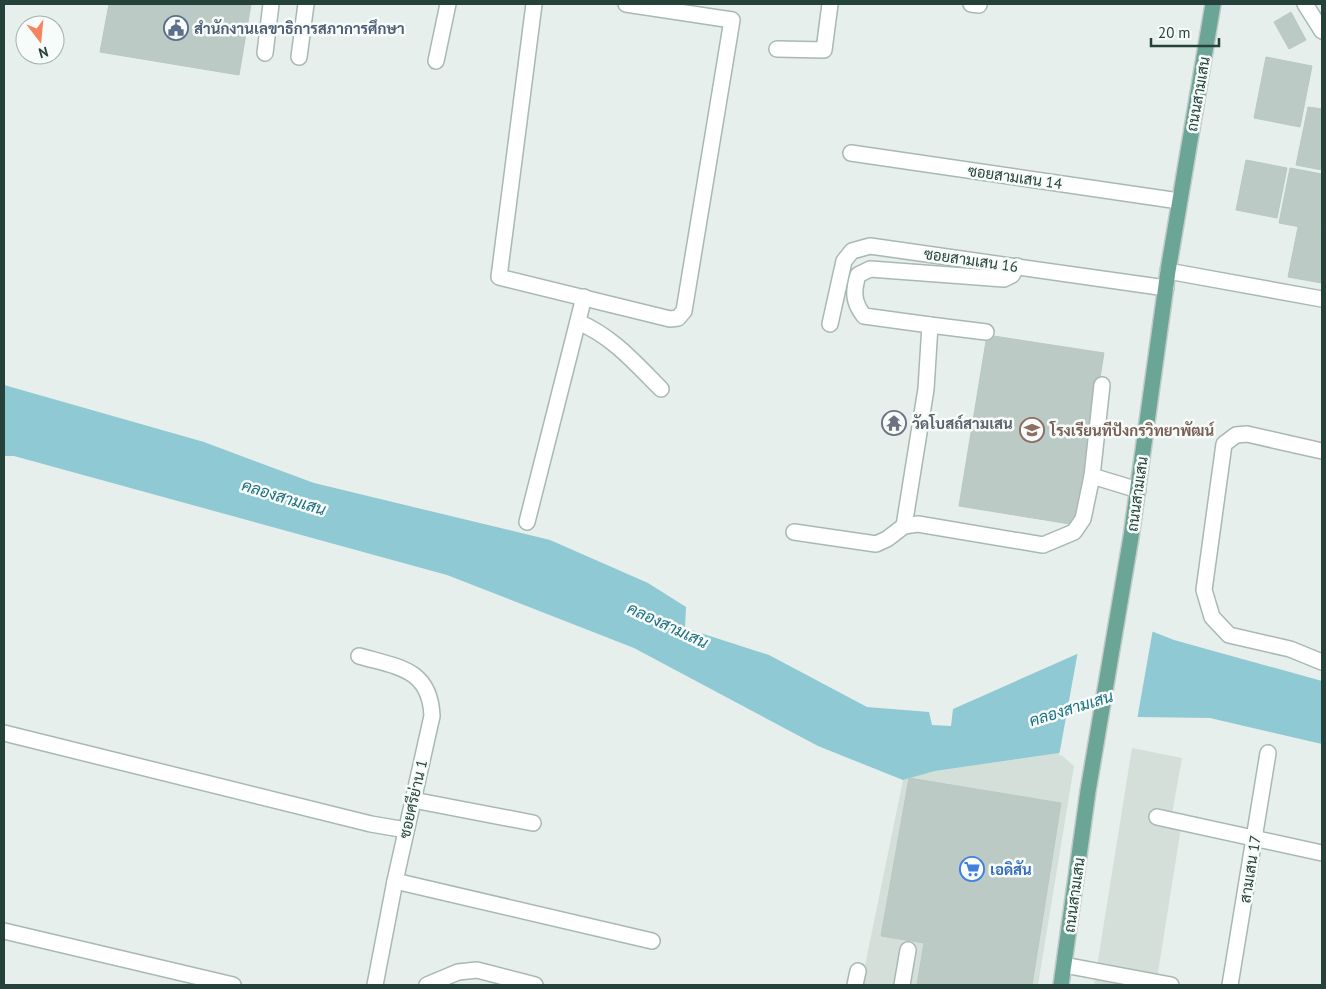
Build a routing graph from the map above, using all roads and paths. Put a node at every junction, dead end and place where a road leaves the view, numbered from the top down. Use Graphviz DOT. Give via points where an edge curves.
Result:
graph roads {
  1 [pos="271,4"];
  2 [pos="306,4"];
  3 [pos="448,4"];
  4 [pos="534,4"];
  5 [pos="626,4"];
  6 [pos="830,4"];
  7 [pos="1213,4"];
  8 [pos="1305,4"];
  9 [pos="1322,31"];
  10 [pos="777,49"];
  11 [pos="265,52"];
  12 [pos="298,57"];
  13 [pos="436,60"];
  14 [pos="851,153"];
  15 [pos="1179,201"];
  16 [pos="1017,266"];
  17 [pos="1168,271"];
  18 [pos="1166,288"];
  19 [pos="584,298"];
  20 [pos="1322,299"];
  21 [pos="578,322"];
  22 [pos="830,324"];
  23 [pos="930,325"];
  24 [pos="986,332"];
  25 [pos="1102,385"];
  26 [pos="661,389"];
  27 [pos="1322,452"];
  28 [pos="1092,476"];
  29 [pos="1138,490"];
  30 [pos="527,522"];
  31 [pos="904,526"];
  32 [pos="794,532"];
  33 [pos="359,656"];
  34 [pos="1322,662"];
  35 [pos="4,734"];
  36 [pos="1268,753"];
  37 [pos="413,800"];
  38 [pos="1158,817"];
  39 [pos="533,823"];
  40 [pos="406,830"];
  41 [pos="1255,839"];
  42 [pos="1322,853"];
  43 [pos="395,881"];
  44 [pos="4,931"];
  45 [pos="652,941"];
  46 [pos="908,950"];
  47 [pos="1064,965"];
  48 [pos="1161,984"];
  49 [pos="233,985"];
  50 [pos="375,985"];
  51 [pos="427,985"];
  52 [pos="535,985"];
  53 [pos="902,985"];
  54 [pos="1061,985"];
  55 [pos="1230,985"];
  1 -- 11 [label="street"];
  2 -- 12 [label="street"];
  3 -- 13 [label="street"];
  4 -- 19 [label="street" via="499,277"];
  5 -- 19 [label="street" via="732,20 684,311 678,318 670,319"];
  6 -- 10 [label="street" via="824,50"];
  7 -- 15 [label="main road, ถนนสามเสน"];
  8 -- 9 [label="street"];
  14 -- 15 [label="street, ซอยสามเสน 14"];
  15 -- 17 [label="main road, ถนนสามเสน"];
  16 -- 18 [label="street, ซอยสามเสน 16"];
  16 -- 22 [label="street, ซอยสามเสน 16" via="870,246 852,251 844,261"];
  16 -- 23 [label="street" via="1012,275 1004,279 870,269 858,275 853,290 856,306 864,316"];
  17 -- 18 [label="main road, ถนนสามเสน"];
  17 -- 20 [label="street"];
  18 -- 29 [label="main road, ถนนสามเสน"];
  19 -- 21 [label="street"];
  21 -- 26 [label="street" via="598,330"];
  21 -- 30 [label="street"];
  23 -- 24 [label="street"];
  23 -- 31 [label="street" via="926,389"];
  25 -- 28 [label="street"];
  27 -- 34 [label="street" via="1247,434 1236,435 1224,444 1204,590 1212,617 1229,635 1290,649"];
  28 -- 29 [label="street"];
  28 -- 31 [label="street" via="1083,519 1074,532 1043,545 926,524"];
  29 -- 47 [label="main road, ถนนสามเสน" via="1088,790"];
  31 -- 32 [label="street" via="876,544"];
  33 -- 37 [label="street, ซอยศรีย่าน 1" via="410,671 424,685 431,702 432,716"];
  35 -- 40 [label="street"];
  36 -- 41 [label="street, สามเสน 17"];
  37 -- 39 [label="street"];
  37 -- 40 [label="street, ซอยศรีย่าน 1"];
  38 -- 41 [label="street"];
  40 -- 43 [label="street, ซอยศรีย่าน 1"];
  41 -- 42 [label="street"];
  41 -- 55 [label="street, สามเสน 17"];
  43 -- 45 [label="street"];
  43 -- 50 [label="street, ซอยศรีย่าน 1"];
  44 -- 49 [label="street"];
  46 -- 53 [label="street"];
  47 -- 48 [label="street"];
  47 -- 54 [label="main road, ถนนสามเสน"];
  51 -- 52 [label="street" via="458,972 477,970"];
}
